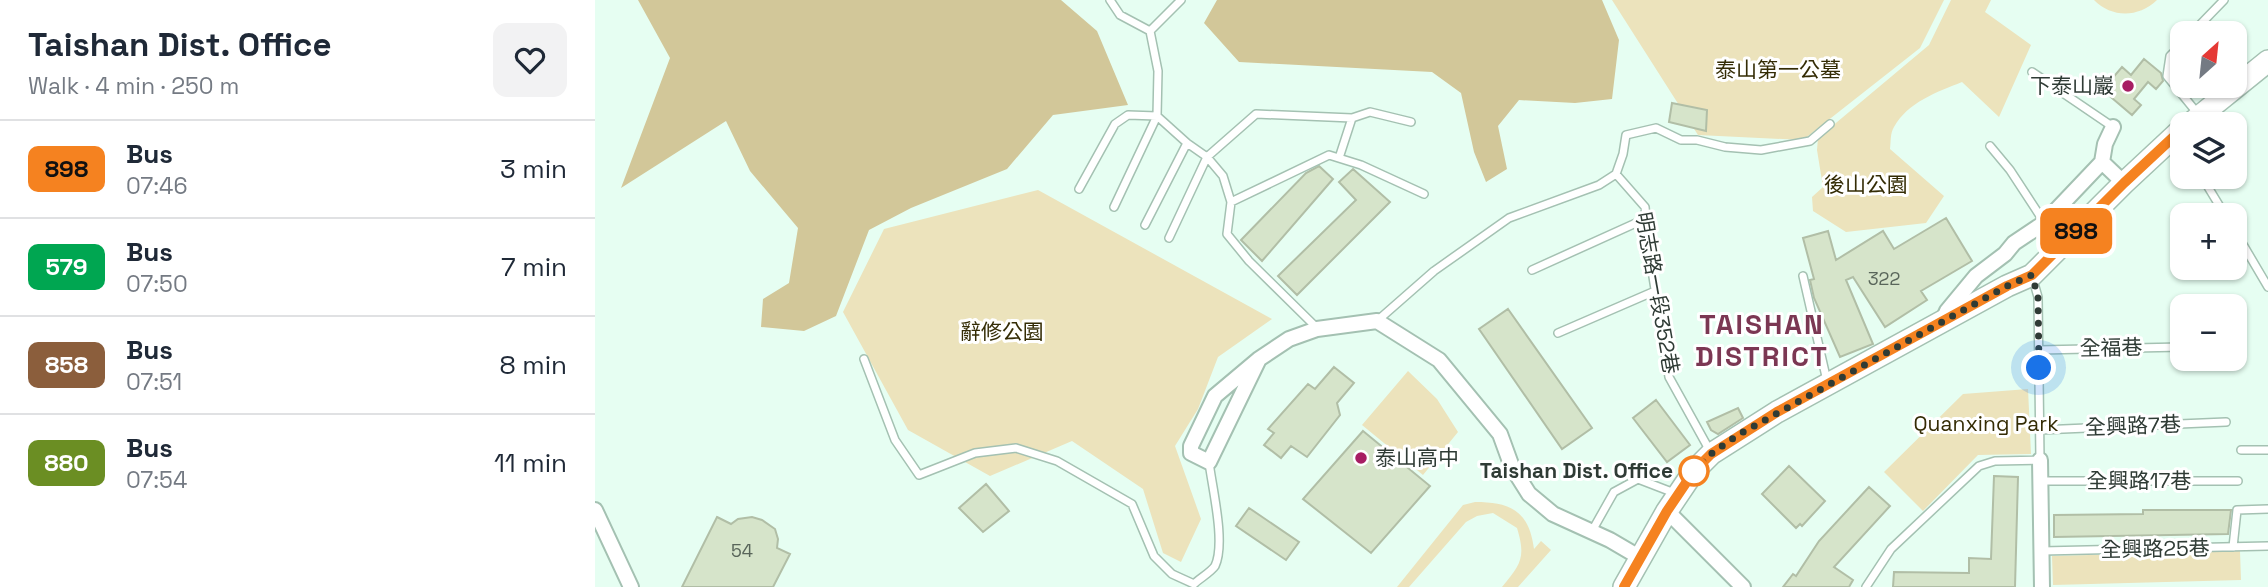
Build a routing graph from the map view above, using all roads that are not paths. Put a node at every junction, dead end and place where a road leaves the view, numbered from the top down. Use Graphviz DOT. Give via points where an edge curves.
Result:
graph roads {
  1 [pos="1110,0"];
  2 [pos="1181,0"];
  3 [pos="2224,0"];
  4 [pos="2204,21"];
  5 [pos="1150,31"];
  6 [pos="2170,57"];
  7 [pos="2268,61"];
  8 [pos="2032,72"];
  9 [pos="2170,85"];
  10 [pos="2207,112"];
  11 [pos="1157,116"];
  12 [pos="1352,118"];
  13 [pos="1411,122"];
  14 [pos="1830,124"];
  15 [pos="2113,127"];
  16 [pos="1187,143"];
  17 [pos="2170,144"];
  18 [pos="1990,146"];
  19 [pos="1207,158"];
  20 [pos="1339,158"];
  21 [pos="2102,162"];
  22 [pos="1616,174"];
  23 [pos="2124,183"];
  24 [pos="1079,189"];
  25 [pos="1424,194"];
  26 [pos="1231,202"];
  27 [pos="1114,207"];
  28 [pos="1647,218"];
  29 [pos="2044,223"];
  30 [pos="1145,225"];
  31 [pos="1169,238"];
  32 [pos="2247,251"];
  33 [pos="1532,270"];
  34 [pos="2032,275"];
  35 [pos="1803,276"];
  36 [pos="2268,287"];
  37 [pos="1655,291"];
  38 [pos="1377,321"];
  39 [pos="1942,321"];
  40 [pos="1317,329"];
  41 [pos="1558,333"];
  42 [pos="2170,347"];
  43 [pos="2039,350"];
  44 [pos="864,359"];
  45 [pos="1259,359"];
  46 [pos="1828,384"];
  47 [pos="2226,422"];
  48 [pos="2039,430"];
  49 [pos="2241,450"];
  50 [pos="2268,450"];
  51 [pos="1711,454"];
  52 [pos="2040,460"];
  53 [pos="1209,461"];
  54 [pos="2040,481"];
  55 [pos="2238,481"];
  56 [pos="1672,503"];
  57 [pos="2268,509"];
  58 [pos="595,510"];
  59 [pos="1591,532"];
  60 [pos="2268,546"];
  61 [pos="2233,547"];
  62 [pos="2041,551"];
  63 [pos="1639,557"];
  64 [pos="631,587"];
  65 [pos="1624,587"];
  66 [pos="1744,587"];
  67 [pos="1866,587"];
  68 [pos="2042,587"];
  1 -- 5 [label="lane" via="1120,15"];
  2 -- 5 [label="lane"];
  3 -- 4 [label="lane"];
  5 -- 11 [label="lane" via="1158,71"];
  6 -- 9 [label="lane"];
  7 -- 10 [label="main road"];
  8 -- 15 [label="lane"];
  11 -- 16 [label="lane"];
  11 -- 24 [label="lane" via="1128,116 1115,124"];
  11 -- 27 [label="lane"];
  12 -- 13 [label="lane" via="1370,112"];
  12 -- 19 [label="lane" via="1256,114"];
  12 -- 20 [label="lane"];
  14 -- 22 [label="lane" via="1810,141 1762,150 1681,140 1656,128 1626,135"];
  15 -- 21 [label="street"];
  16 -- 19 [label="lane"];
  16 -- 30 [label="lane"];
  17 -- 23 [label="main road"];
  18 -- 29 [label="lane"];
  19 -- 26 [label="lane" via="1223,176"];
  19 -- 31 [label="lane"];
  20 -- 25 [label="lane"];
  20 -- 26 [label="lane" via="1329,155"];
  21 -- 23 [label="street"];
  21 -- 29 [label="street"];
  22 -- 28 [label="lane, 明志路一段352巷" via="1645,206"];
  22 -- 38 [label="lane" via="1599,185 1509,218 1434,271"];
  23 -- 34 [label="main road"];
  26 -- 40 [label="lane" via="1227,234"];
  28 -- 33 [label="lane"];
  28 -- 37 [label="lane, 明志路一段352巷"];
  29 -- 39 [label="street" via="1976,276"];
  32 -- 36 [label="lane"];
  34 -- 39 [label="main road"];
  34 -- 43 [label="lane" via="2038,297"];
  35 -- 46 [label="lane"];
  37 -- 41 [label="lane"];
  37 -- 51 [label="lane, 明志路一段352巷" via="1669,377"];
  38 -- 40 [label="street"];
  38 -- 59 [label="street" via="1439,360 1500,434 1512,467 1529,494 1553,514"];
  39 -- 46 [label="main road"];
  40 -- 45 [label="street" via="1289,339"];
  42 -- 43 [label="lane, 全福巷"];
  43 -- 48 [label="lane"];
  44 -- 53 [label="lane" via="895,440 919,475 975,453 1016,448 1057,461 1132,504 1154,556 1172,574 1194,584 1215,566 1221,531"];
  45 -- 53 [label="street"];
  45 -- 53 [label="street" via="1215,396 1189,450"];
  46 -- 51 [label="main road"];
  47 -- 48 [label="lane, 全興路7巷"];
  48 -- 52 [label="lane"];
  49 -- 50 [label="lane"];
  51 -- 56 [label="main road"];
  52 -- 54 [label="street"];
  52 -- 67 [label="lane" via="1979,466 1891,549"];
  54 -- 55 [label="lane, 全興路17巷"];
  54 -- 62 [label="street"];
  56 -- 59 [label="lane" via="1638,479 1614,492"];
  56 -- 63 [label="main road"];
  56 -- 66 [label="street"];
  57 -- 61 [label="lane" via="2237,510"];
  58 -- 64 [label="street"];
  59 -- 63 [label="street"];
  60 -- 61 [label="lane, 全興路25巷"];
  61 -- 62 [label="lane, 全興路25巷"];
  62 -- 68 [label="street"];
  63 -- 65 [label="main road"];
}
